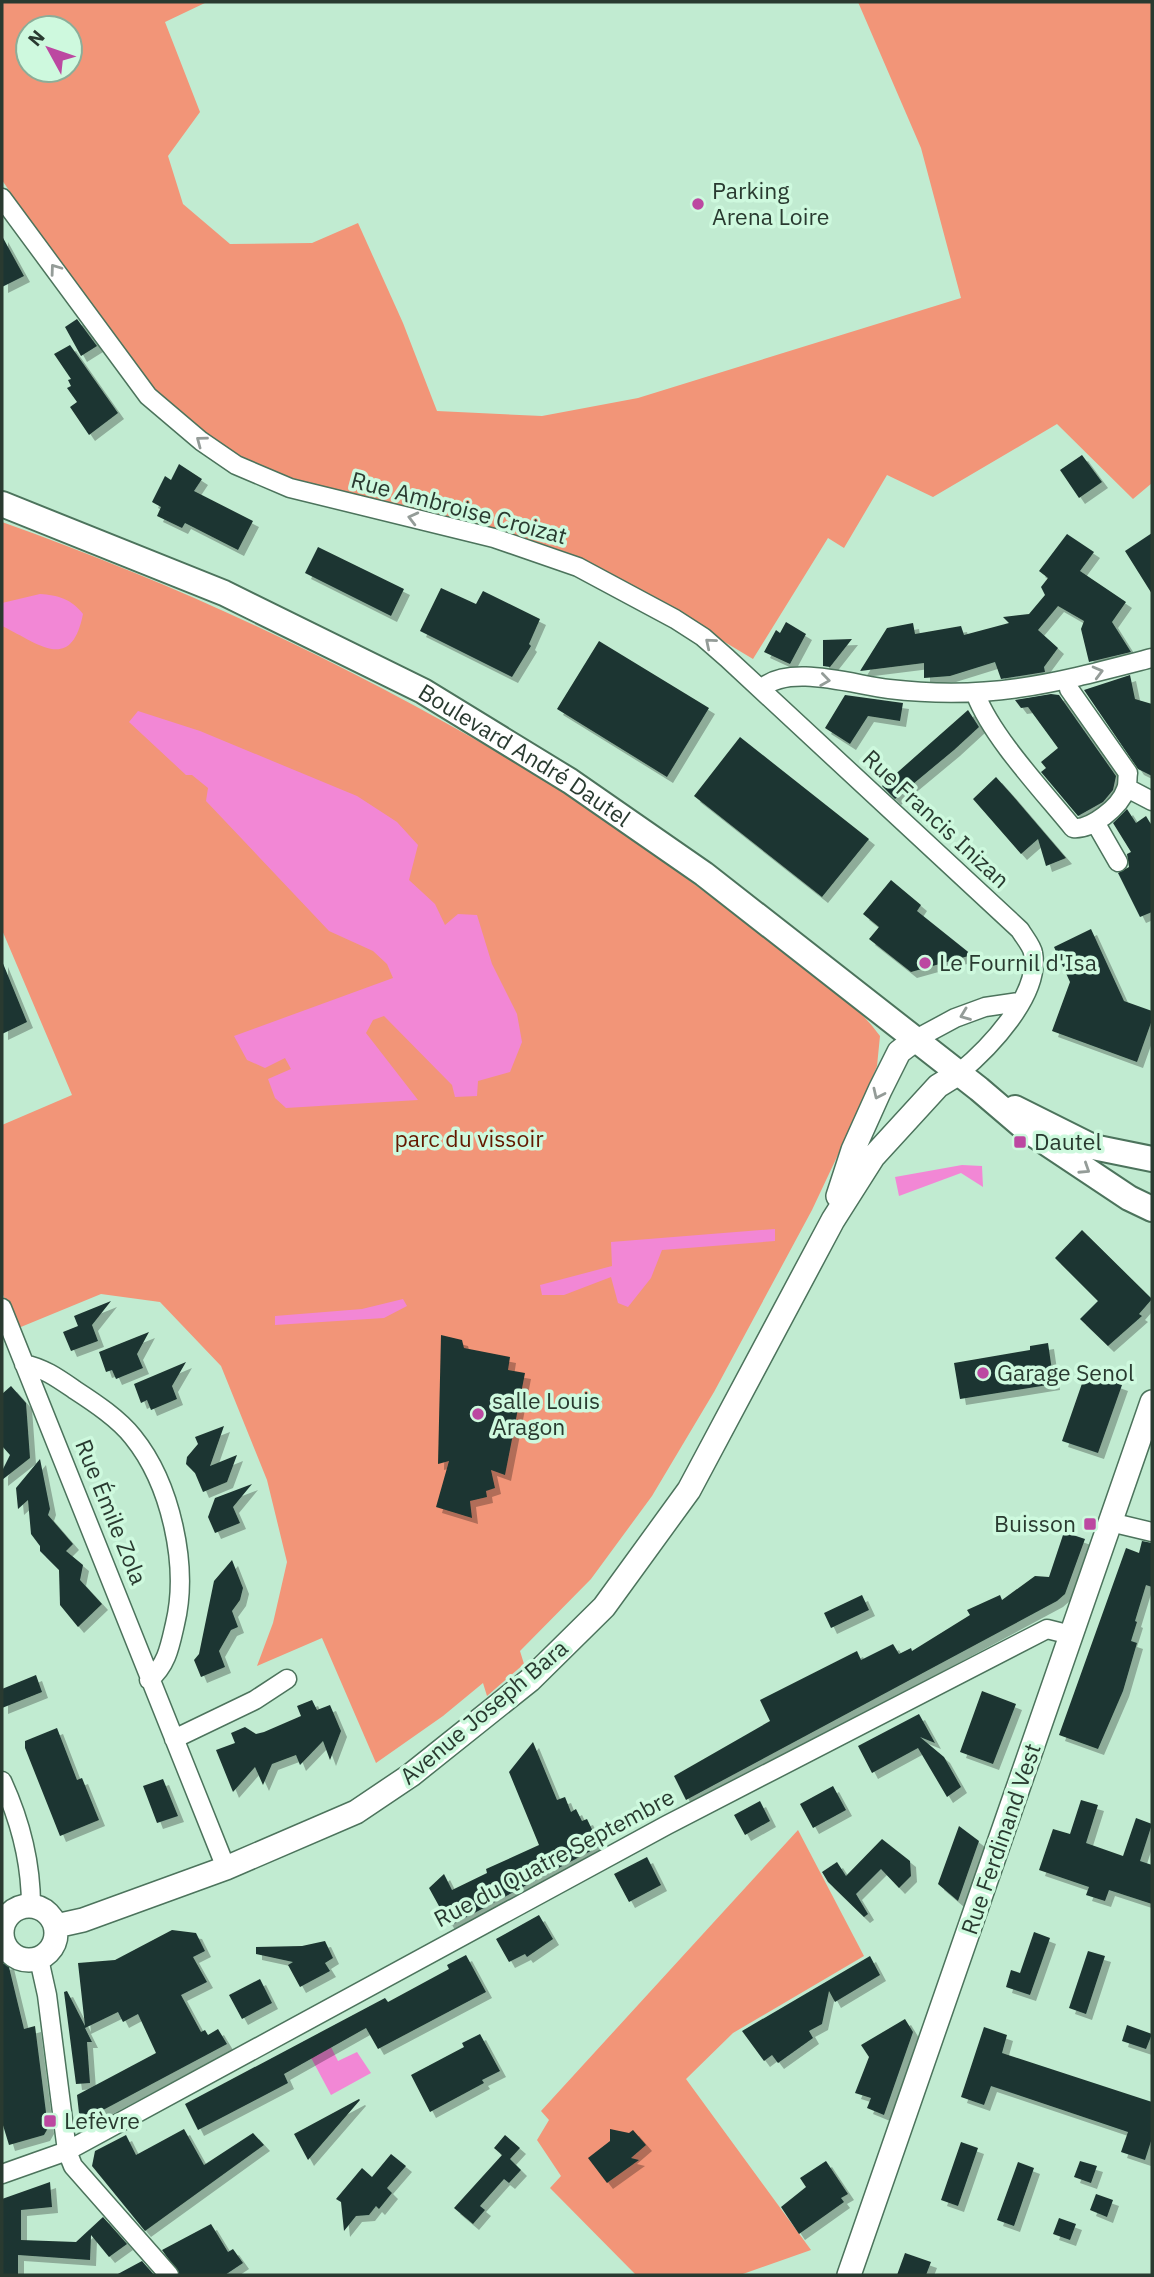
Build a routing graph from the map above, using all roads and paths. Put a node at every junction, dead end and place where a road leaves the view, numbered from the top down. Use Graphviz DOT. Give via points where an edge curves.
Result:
graph roads {
  1 [pos="2,198"];
  2 [pos="2,504"];
  3 [pos="1152,658"];
  4 [pos="1068,681"];
  5 [pos="761,689"];
  6 [pos="976,695"];
  7 [pos="1127,788"];
  8 [pos="1152,801"];
  9 [pos="1095,822"];
  10 [pos="1118,862"];
  11 [pos="1019,1002"];
  12 [pos="916,1039"];
  13 [pos="959,1073"];
  14 [pos="991,1099"];
  15 [pos="1152,1159"];
  16 [pos="1152,1209"];
  17 [pos="833,1220"];
  18 [pos="2,1308"];
  19 [pos="24,1364"];
  20 [pos="1152,1402"];
  21 [pos="1110,1522"];
  22 [pos="1152,1532"];
  23 [pos="1070,1635"];
  24 [pos="287,1679"];
  25 [pos="149,1680"];
  26 [pos="174,1739"];
  27 [pos="2,1781"];
  28 [pos="226,1868"];
  29 [pos="31,1906"];
  30 [pos="56,1926"];
  31 [pos="2,1938"];
  32 [pos="19,1961"];
  33 [pos="67,2151"];
  34 [pos="2,2174"];
  35 [pos="169,2275"];
  36 [pos="849,2275"];
  5 -- 1 [label="street, Rue Ambroise Croizat, one-way" via="704,637 578,567 494,538 290,488 236,465 148,396"];
  2 -- 12 [label="main road, Boulevard André Dautel" via="224,593 423,691 570,780 704,874"];
  4 -- 3 [label="street, one-way"];
  4 -- 6 [label="street"];
  4 -- 7 [label="street" via="1069,689 1128,773"];
  5 -- 6 [label="street, one-way" via="784,676"];
  5 -- 11 [label="street, Rue Francis Inizan" via="1020,930 1034,952 1033,975"];
  6 -- 9 [label="street" via="983,714 1073,828"];
  7 -- 8 [label="street"];
  7 -- 9 [label="street"];
  9 -- 10 [label="street"];
  11 -- 12 [label="street, one-way" via="985,1007"];
  11 -- 13 [label="street, Rue Francis Inizan" via="1010,1022"];
  12 -- 13 [label="main road, Boulevard André Dautel"];
  12 -- 17 [label="street, Avenue Joseph Bara, one-way" via="899,1052 880,1090 853,1150"];
  13 -- 14 [label="main road, Boulevard André Dautel"];
  13 -- 17 [label="street, Avenue Joseph Bara" via="938,1086 873,1157"];
  14 -- 15 [label="main road, Boulevard André Dautel" via="1093,1147"];
  14 -- 16 [label="main road, Boulevard André Dautel, one-way" via="1052,1148"];
  17 -- 28 [label="street, Avenue Joseph Bara" via="689,1490 604,1607 530,1680 411,1776 356,1812"];
  18 -- 19 [label="street, Rue Émile Zola"];
  19 -- 25 [label="street, Rue Émile Zola"];
  19 -- 25 [label="street, Rue Émile Zola" via="39,1367 92,1401 133,1437 160,1485 179,1546 179,1609 168,1654 160,1671"];
  20 -- 21 [label="street, Rue Ferdinand Vest"];
  21 -- 22 [label="street"];
  21 -- 23 [label="street, Rue Ferdinand Vest"];
  23 -- 33 [label="street, Rue du Quatre Septembre" via="1047,1629 630,1844"];
  23 -- 36 [label="street, Rue Ferdinand Vest"];
  24 -- 26 [label="street" via="255,1700"];
  25 -- 26 [label="street, Rue Émile Zola"];
  26 -- 28 [label="street, Rue Émile Zola"];
  27 -- 29 [label="street" via="14,1807 32,1880"];
  28 -- 30 [label="street, Avenue Joseph Bara"];
  29 -- 30 [label="street" via="47,1912"];
  29 -- 31 [label="street" via="9,1915"];
  30 -- 32 [label="street" via="52,1949"];
  31 -- 32 [label="street"];
  32 -- 33 [label="street" via="47,1994"];
  33 -- 34 [label="street, Rue du Quatre Septembre"];
  33 -- 35 [label="street" via="73,2166"];
}
